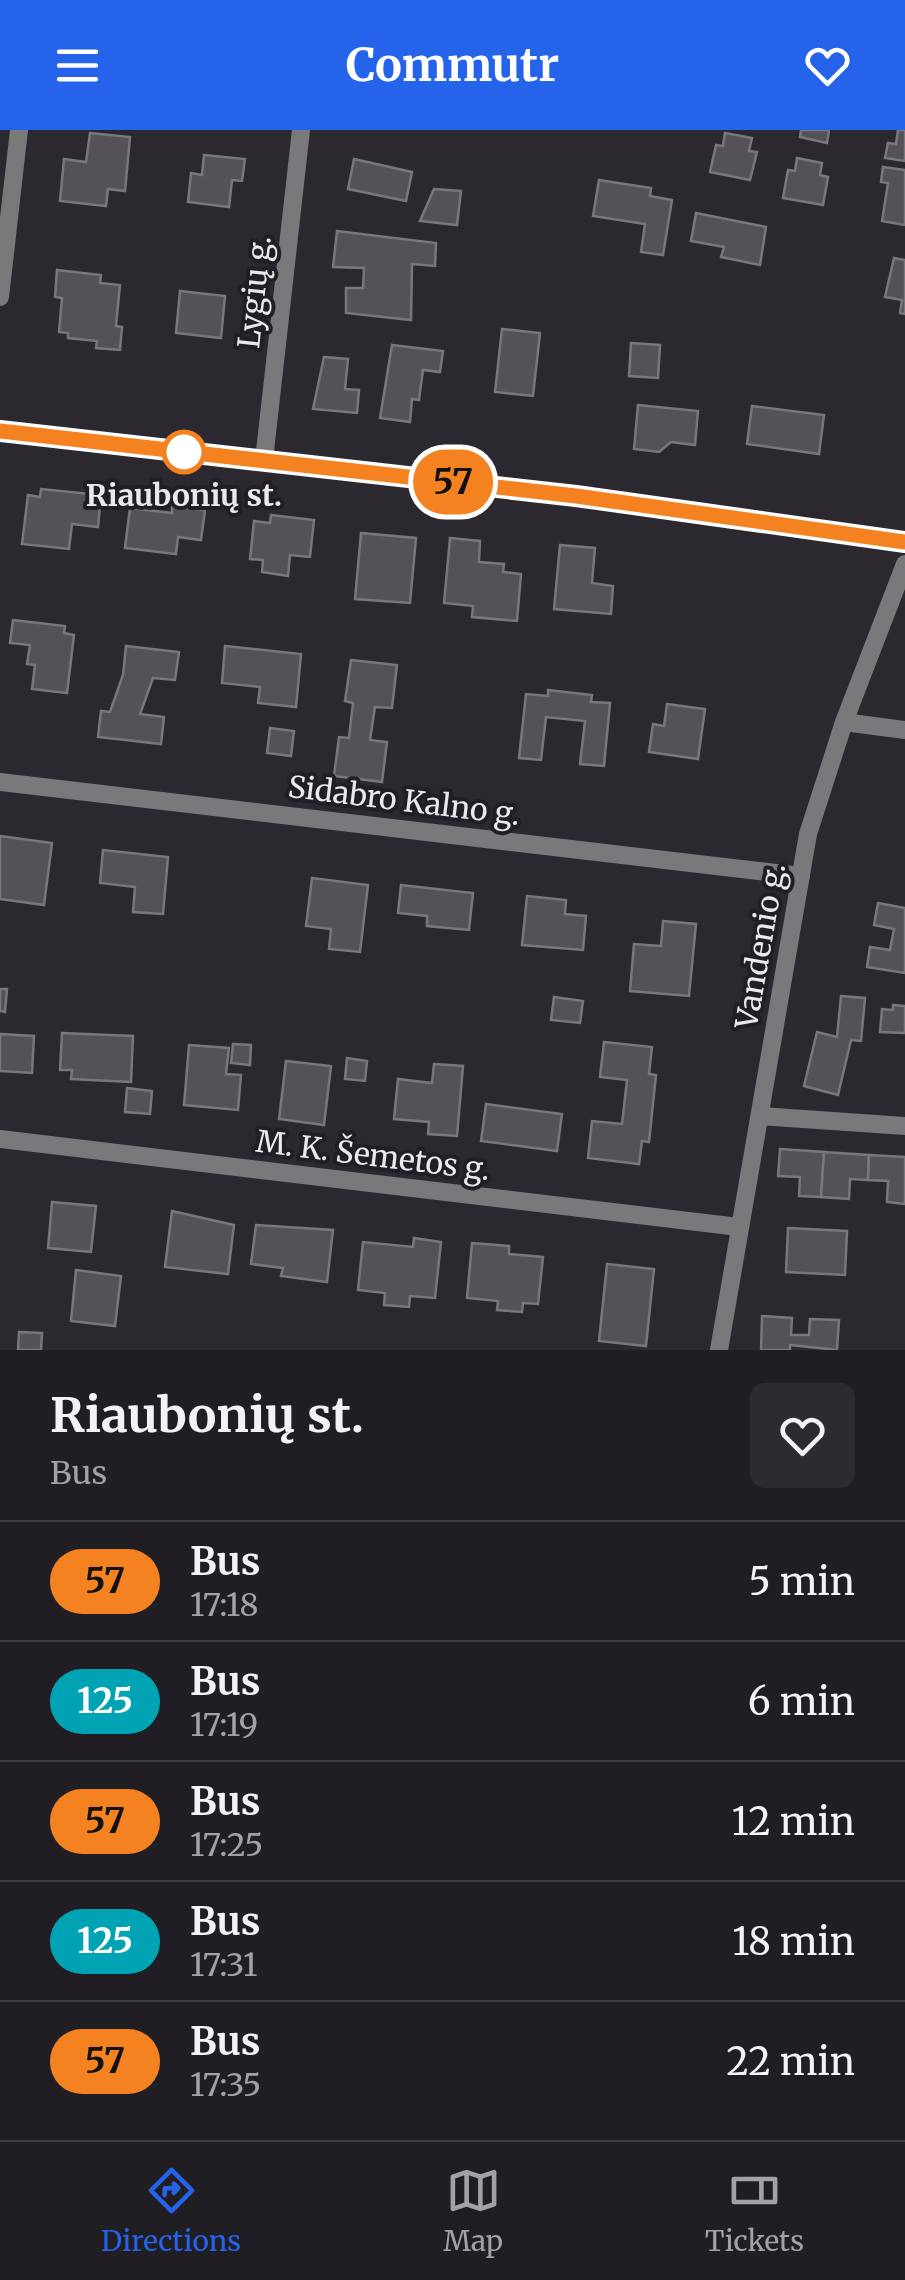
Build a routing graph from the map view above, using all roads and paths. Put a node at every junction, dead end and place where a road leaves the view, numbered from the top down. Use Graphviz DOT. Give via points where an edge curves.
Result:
graph roads {
  1 [pos="19,130"];
  2 [pos="301,130"];
  3 [pos="0,297"];
  4 [pos="0,432"];
  5 [pos="264,460"];
  6 [pos="905,542"];
  7 [pos="905,564"];
  8 [pos="844,722"];
  9 [pos="905,730"];
  10 [pos="0,782"];
  11 [pos="801,876"];
  12 [pos="760,1116"];
  13 [pos="905,1126"];
  14 [pos="0,1139"];
  15 [pos="739,1227"];
  16 [pos="718,1350"];
  1 -- 3 [label="street"];
  2 -- 5 [label="street, Lygių g."];
  4 -- 5 [label="street"];
  5 -- 6 [label="street"];
  7 -- 8 [label="street, Vandenio g."];
  8 -- 9 [label="street"];
  8 -- 11 [label="street, Vandenio g."];
  10 -- 11 [label="street, Sidabro Kalno g."];
  11 -- 12 [label="street, Vandenio g."];
  12 -- 13 [label="street"];
  12 -- 15 [label="street, Vandenio g."];
  14 -- 15 [label="street, M. K. Šemetos g."];
  15 -- 16 [label="street, Vandenio g."];
}
